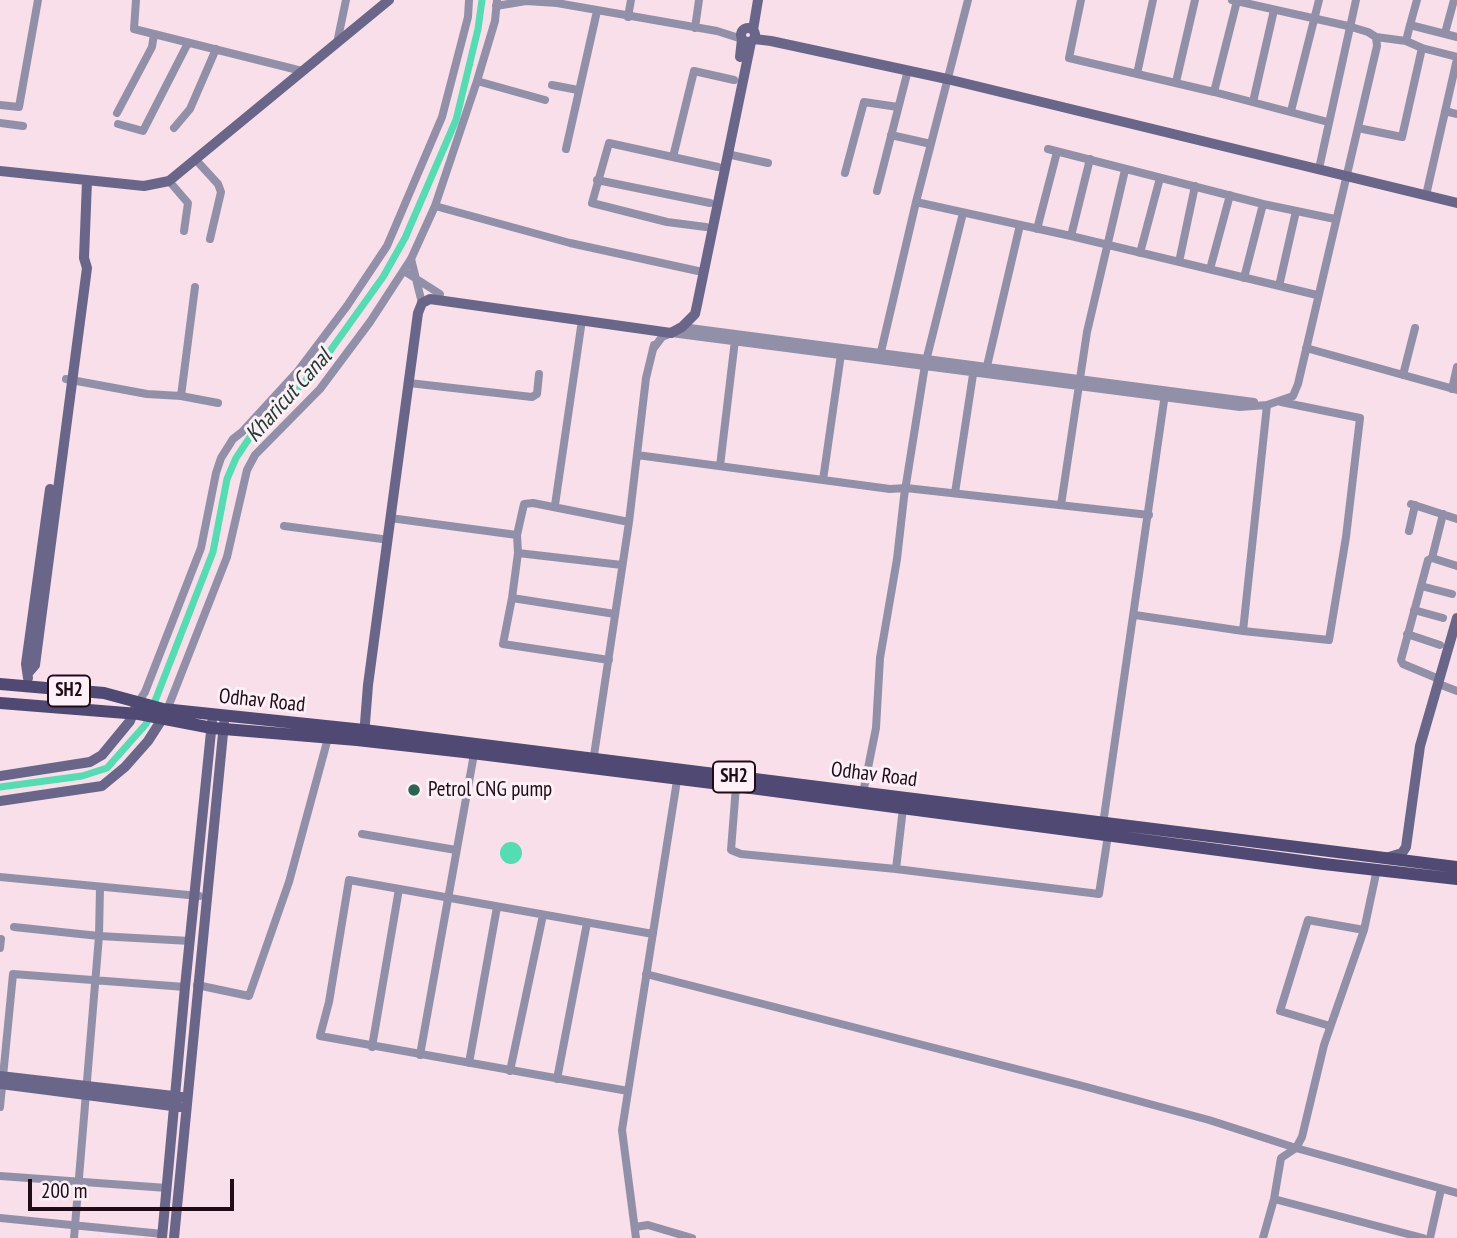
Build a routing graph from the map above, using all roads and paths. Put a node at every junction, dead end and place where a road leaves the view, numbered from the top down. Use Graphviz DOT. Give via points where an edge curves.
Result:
graph roads {
  1 [pos="38,0"];
  2 [pos="136,0"];
  3 [pos="346,0"];
  4 [pos="390,0"];
  5 [pos="469,0"];
  6 [pos="546,0"];
  7 [pos="631,0"];
  8 [pos="699,0"];
  9 [pos="752,0"];
  10 [pos="758,0"];
  11 [pos="968,0"];
  12 [pos="1081,0"];
  13 [pos="1153,0"];
  14 [pos="1195,0"];
  15 [pos="1319,0"];
  16 [pos="1356,0"];
  17 [pos="1417,0"];
  18 [pos="1454,0"];
  19 [pos="1234,1"];
  20 [pos="497,3"];
  21 [pos="557,3"];
  22 [pos="1274,10"];
  23 [pos="597,11"];
  24 [pos="628,17"];
  25 [pos="1314,19"];
  26 [pos="1410,25"];
  27 [pos="1348,26"];
  28 [pos="695,28"];
  29 [pos="1445,33"];
  30 [pos="154,34"];
  31 [pos="749,35"];
  32 [pos="1376,37"];
  33 [pos="1457,37"];
  34 [pos="1406,41"];
  35 [pos="188,43"];
  36 [pos="337,43"];
  37 [pos="1422,48"];
  38 [pos="216,49"];
  39 [pos="1457,58"];
  40 [pos="908,70"];
  41 [pos="302,71"];
  42 [pos="1137,74"];
  43 [pos="948,77"];
  44 [pos="734,80"];
  45 [pos="477,82"];
  46 [pos="1175,82"];
  47 [pos="552,85"];
  48 [pos="578,90"];
  49 [pos="1214,92"];
  50 [pos="545,100"];
  51 [pos="1253,102"];
  52 [pos="0,105"];
  53 [pos="898,107"];
  54 [pos="1291,111"];
  55 [pos="1445,111"];
  56 [pos="117,113"];
  57 [pos="1457,114"];
  58 [pos="1328,122"];
  59 [pos="0,123"];
  60 [pos="118,124"];
  61 [pos="23,126"];
  62 [pos="174,128"];
  63 [pos="1358,128"];
  64 [pos="891,135"];
  65 [pos="931,144"];
  66 [pos="566,149"];
  67 [pos="1048,149"];
  68 [pos="1057,152"];
  69 [pos="727,154"];
  70 [pos="673,157"];
  71 [pos="1090,159"];
  72 [pos="196,160"];
  73 [pos="768,163"];
  74 [pos="1320,164"];
  75 [pos="718,167"];
  76 [pos="1125,170"];
  77 [pos="0,171"];
  78 [pos="845,173"];
  79 [pos="1347,173"];
  80 [pos="1160,178"];
  81 [pos="597,180"];
  82 [pos="87,181"];
  83 [pos="169,181"];
  84 [pos="1195,186"];
  85 [pos="877,191"];
  86 [pos="1427,191"];
  87 [pos="1230,195"];
  88 [pos="1457,198"];
  89 [pos="916,202"];
  90 [pos="710,203"];
  91 [pos="1263,204"];
  92 [pos="435,206"];
  93 [pos="1296,211"];
  94 [pos="963,213"];
  95 [pos="1335,219"];
  96 [pos="1020,225"];
  97 [pos="706,227"];
  98 [pos="1037,229"];
  99 [pos="184,232"];
  100 [pos="1071,236"];
  101 [pos="210,239"];
  102 [pos="1106,244"];
  103 [pos="1140,253"];
  104 [pos="411,259"];
  105 [pos="1179,262"];
  106 [pos="1210,270"];
  107 [pos="404,271"];
  108 [pos="698,271"];
  109 [pos="1244,278"];
  110 [pos="418,279"];
  111 [pos="1279,286"];
  112 [pos="195,287"];
  113 [pos="1317,295"];
  114 [pos="439,297"];
  115 [pos="421,301"];
  116 [pos="692,313"];
  117 [pos="582,320"];
  118 [pos="1415,328"];
  119 [pos="672,329"];
  120 [pos="694,332"];
  121 [pos="735,340"];
  122 [pos="1306,348"];
  123 [pos="841,354"];
  124 [pos="880,356"];
  125 [pos="926,362"];
  126 [pos="987,366"];
  127 [pos="1457,367"];
  128 [pos="974,368"];
  129 [pos="540,374"];
  130 [pos="1403,375"];
  131 [pos="69,380"];
  132 [pos="1081,382"];
  133 [pos="409,383"];
  134 [pos="1455,390"];
  135 [pos="1165,393"];
  136 [pos="181,396"];
  137 [pos="1279,401"];
  138 [pos="218,403"];
  139 [pos="1267,405"];
  140 [pos="637,455"];
  141 [pos="720,467"];
  142 [pos="823,480"];
  143 [pos="906,488"];
  144 [pos="955,493"];
  145 [pos="555,505"];
  146 [pos="1061,505"];
  147 [pos="1443,514"];
  148 [pos="1149,515"];
  149 [pos="390,518"];
  150 [pos="1457,519"];
  151 [pos="629,522"];
  152 [pos="284,526"];
  153 [pos="1409,531"];
  154 [pos="517,535"];
  155 [pos="382,539"];
  156 [pos="518,553"];
  157 [pos="1432,558"];
  158 [pos="622,565"];
  159 [pos="1457,565"];
  160 [pos="1421,586"];
  161 [pos="1452,594"];
  162 [pos="512,598"];
  163 [pos="1414,610"];
  164 [pos="615,614"];
  165 [pos="1135,615"];
  166 [pos="1443,618"];
  167 [pos="1457,618"];
  168 [pos="1243,631"];
  169 [pos="1408,634"];
  170 [pos="1457,640"];
  171 [pos="1440,645"];
  172 [pos="609,660"];
  173 [pos="1441,682"];
  174 [pos="0,684"];
  175 [pos="27,687"];
  176 [pos="1457,691"];
  177 [pos="0,703"];
  178 [pos="138,709"];
  179 [pos="164,713"];
  180 [pos="218,722"];
  181 [pos="361,735"];
  182 [pos="328,738"];
  183 [pos="474,754"];
  184 [pos="592,764"];
  185 [pos="678,774"];
  186 [pos="0,776"];
  187 [pos="736,786"];
  188 [pos="863,793"];
  189 [pos="0,801"];
  190 [pos="903,808"];
  191 [pos="1106,830"];
  192 [pos="362,834"];
  193 [pos="1409,847"];
  194 [pos="457,850"];
  195 [pos="1379,864"];
  196 [pos="1406,866"];
  197 [pos="1457,867"];
  198 [pos="896,869"];
  199 [pos="0,877"];
  200 [pos="1457,879"];
  201 [pos="100,887"];
  202 [pos="399,889"];
  203 [pos="194,896"];
  204 [pos="206,897"];
  205 [pos="448,898"];
  206 [pos="497,907"];
  207 [pos="543,915"];
  208 [pos="587,923"];
  209 [pos="14,928"];
  210 [pos="1364,930"];
  211 [pos="653,934"];
  212 [pos="99,936"];
  213 [pos="190,941"];
  214 [pos="646,974"];
  215 [pos="95,979"];
  216 [pos="197,985"];
  217 [pos="185,987"];
  218 [pos="1330,1026"];
  219 [pos="372,1046"];
  220 [pos="420,1055"];
  221 [pos="469,1063"];
  222 [pos="510,1071"];
  223 [pos="557,1079"];
  224 [pos="2,1080"];
  225 [pos="85,1090"];
  226 [pos="628,1091"];
  227 [pos="174,1101"];
  228 [pos="187,1103"];
  229 [pos="0,1107"];
  230 [pos="1296,1149"];
  231 [pos="0,1176"];
  232 [pos="78,1181"];
  233 [pos="167,1188"];
  234 [pos="1441,1189"];
  235 [pos="1457,1193"];
  236 [pos="1274,1199"];
  237 [pos="0,1218"];
  238 [pos="75,1226"];
  239 [pos="635,1227"];
  240 [pos="166,1237"];
  241 [pos="74,1238"];
  242 [pos="636,1238"];
  243 [pos="692,1238"];
  244 [pos="1263,1238"];
  245 [pos="1423,1238"];
  246 [pos="1430,1238"];
  1 -- 52 [label="street" via="19,107"];
  2 -- 30 [label="street" via="134,29"];
  3 -- 36 [label="street"];
  4 -- 36 [label="street"];
  5 -- 178 [label="street" via="442,117 387,246 298,371 233,439 221,458 201,548"];
  6 -- 21 [label="street"];
  7 -- 24 [label="street"];
  8 -- 28 [label="street"];
  9 -- 31 [label="street"];
  10 -- 31 [label="street"];
  11 -- 43 [label="street"];
  12 -- 42 [label="street" via="1069,58"];
  13 -- 42 [label="street"];
  14 -- 46 [label="street"];
  15 -- 25 [label="street"];
  16 -- 27 [label="street"];
  17 -- 26 [label="street"];
  18 -- 29 [label="street"];
  19 -- 22 [label="street"];
  19 -- 49 [label="street"];
  20 -- 21 [label="street"];
  20 -- 45 [label="street"];
  21 -- 23 [label="street"];
  22 -- 25 [label="street"];
  22 -- 51 [label="street"];
  23 -- 24 [label="street"];
  23 -- 48 [label="street"];
  24 -- 28 [label="street"];
  25 -- 27 [label="street"];
  25 -- 54 [label="street"];
  26 -- 29 [label="street"];
  26 -- 34 [label="street"];
  27 -- 32 [label="street"];
  27 -- 58 [label="street"];
  28 -- 31 [label="street"];
  29 -- 33 [label="street"];
  30 -- 35 [label="street"];
  30 -- 56 [label="street" via="152,47"];
  31 -- 40 [label="street"];
  31 -- 43 [label="street"];
  31 -- 44 [label="street"];
  31 -- 69 [label="street"];
  32 -- 34 [label="street"];
  32 -- 63 [label="street"];
  34 -- 37 [label="street"];
  35 -- 38 [label="street"];
  35 -- 60 [label="street" via="143,131"];
  36 -- 41 [label="street"];
  37 -- 39 [label="street"];
  37 -- 63 [label="street" via="1402,137"];
  38 -- 41 [label="street"];
  38 -- 62 [label="street" via="190,109"];
  39 -- 55 [label="street"];
  40 -- 43 [label="street"];
  40 -- 53 [label="street"];
  41 -- 72 [label="street"];
  42 -- 46 [label="street"];
  43 -- 65 [label="street"];
  43 -- 74 [label="street"];
  43 -- 79 [label="street"];
  44 -- 70 [label="street" via="694,71"];
  44 -- 75 [label="street"];
  45 -- 50 [label="street"];
  45 -- 92 [label="street"];
  46 -- 49 [label="street"];
  47 -- 48 [label="street"];
  48 -- 66 [label="street"];
  49 -- 51 [label="street"];
  51 -- 54 [label="street"];
  53 -- 64 [label="street"];
  53 -- 78 [label="street" via="864,102"];
  54 -- 58 [label="street"];
  55 -- 57 [label="street"];
  55 -- 86 [label="street"];
  58 -- 74 [label="street"];
  59 -- 61 [label="street"];
  63 -- 79 [label="street"];
  64 -- 65 [label="street"];
  64 -- 85 [label="street"];
  65 -- 89 [label="street"];
  67 -- 68 [label="street"];
  68 -- 71 [label="street"];
  68 -- 98 [label="street"];
  69 -- 73 [label="street"];
  69 -- 116 [label="street"];
  70 -- 75 [label="street"];
  70 -- 81 [label="street" via="609,143"];
  71 -- 76 [label="street"];
  71 -- 100 [label="street"];
  72 -- 83 [label="street"];
  72 -- 101 [label="street" via="221,192"];
  74 -- 79 [label="street"];
  75 -- 90 [label="street"];
  76 -- 80 [label="street"];
  76 -- 102 [label="street"];
  77 -- 82 [label="street"];
  79 -- 86 [label="street"];
  79 -- 88 [label="street"];
  79 -- 95 [label="street"];
  80 -- 84 [label="street"];
  80 -- 103 [label="street"];
  81 -- 90 [label="street"];
  81 -- 97 [label="street" via="592,203"];
  82 -- 83 [label="street" via="144,186"];
  82 -- 131 [label="street" via="84,258"];
  83 -- 99 [label="street" via="188,203"];
  84 -- 87 [label="street"];
  84 -- 105 [label="street"];
  86 -- 88 [label="street"];
  87 -- 91 [label="street"];
  87 -- 106 [label="street"];
  89 -- 94 [label="street"];
  89 -- 124 [label="street"];
  90 -- 97 [label="street"];
  91 -- 93 [label="street"];
  91 -- 109 [label="street"];
  92 -- 104 [label="street"];
  92 -- 108 [label="street" via="570,243"];
  93 -- 95 [label="street"];
  93 -- 111 [label="street"];
  94 -- 96 [label="street"];
  94 -- 125 [label="street"];
  95 -- 113 [label="street"];
  96 -- 98 [label="street"];
  96 -- 126 [label="street"];
  97 -- 108 [label="street"];
  98 -- 100 [label="street"];
  100 -- 102 [label="street"];
  102 -- 103 [label="street"];
  102 -- 132 [label="street"];
  103 -- 105 [label="street"];
  104 -- 107 [label="street"];
  104 -- 110 [label="street"];
  105 -- 106 [label="street"];
  106 -- 109 [label="street"];
  107 -- 110 [label="street"];
  107 -- 179 [label="street" via="320,389 247,470 227,557"];
  108 -- 116 [label="street"];
  109 -- 111 [label="street"];
  110 -- 114 [label="street"];
  110 -- 115 [label="street"];
  111 -- 113 [label="street"];
  112 -- 136 [label="street"];
  113 -- 122 [label="street"];
  114 -- 115 [label="street"];
  114 -- 117 [label="street"];
  114 -- 119 [label="street"];
  115 -- 133 [label="street"];
  115 -- 155 [label="street" via="414,313"];
  116 -- 119 [label="street"];
  116 -- 120 [label="street"];
  117 -- 119 [label="street"];
  117 -- 145 [label="street"];
  118 -- 130 [label="street"];
  119 -- 120 [label="street"];
  119 -- 140 [label="street" via="653,349"];
  120 -- 121 [label="street"];
  120 -- 124 [label="street"];
  121 -- 123 [label="street"];
  121 -- 141 [label="street"];
  122 -- 130 [label="street"];
  122 -- 137 [label="street" via="1293,396"];
  123 -- 124 [label="street"];
  123 -- 142 [label="street"];
  124 -- 125 [label="street"];
  125 -- 128 [label="street"];
  125 -- 143 [label="street"];
  126 -- 128 [label="street"];
  126 -- 132 [label="street"];
  127 -- 134 [label="street"];
  128 -- 132 [label="street"];
  128 -- 144 [label="street"];
  129 -- 133 [label="street" via="537,394 532,397"];
  130 -- 134 [label="street"];
  131 -- 136 [label="street"];
  131 -- 175 [label="street" via="26,664"];
  132 -- 135 [label="street"];
  132 -- 146 [label="street"];
  133 -- 149 [label="street"];
  135 -- 139 [label="street"];
  135 -- 148 [label="street"];
  136 -- 138 [label="street"];
  137 -- 139 [label="street"];
  137 -- 168 [label="street" via="1360,418 1346,537 1329,640"];
  139 -- 168 [label="street"];
  140 -- 141 [label="street"];
  140 -- 151 [label="street"];
  141 -- 142 [label="street"];
  142 -- 143 [label="street"];
  143 -- 144 [label="street"];
  143 -- 188 [label="street" via="880,658 876,728"];
  144 -- 146 [label="street"];
  145 -- 151 [label="street"];
  145 -- 154 [label="street" via="524,504"];
  146 -- 148 [label="street"];
  147 -- 150 [label="street"];
  147 -- 153 [label="street" via="1413,505"];
  147 -- 157 [label="street"];
  148 -- 165 [label="street"];
  149 -- 154 [label="street"];
  149 -- 181 [label="street"];
  151 -- 158 [label="street"];
  152 -- 155 [label="street"];
  154 -- 156 [label="street"];
  155 -- 181 [label="street"];
  156 -- 158 [label="street"];
  156 -- 162 [label="street"];
  157 -- 159 [label="street"];
  157 -- 160 [label="street"];
  158 -- 164 [label="street"];
  160 -- 161 [label="street"];
  160 -- 163 [label="street"];
  162 -- 164 [label="street"];
  162 -- 172 [label="street" via="503,644"];
  163 -- 166 [label="street"];
  163 -- 169 [label="street"];
  164 -- 172 [label="street"];
  165 -- 168 [label="street"];
  165 -- 191 [label="street"];
  167 -- 173 [label="street"];
  169 -- 171 [label="street"];
  169 -- 173 [label="street" via="1403,664"];
  170 -- 173 [label="street"];
  172 -- 184 [label="street"];
  173 -- 176 [label="street"];
  173 -- 193 [label="street"];
  174 -- 175 [label="main road, SH2"];
  175 -- 178 [label="main road, SH2" via="104,694"];
  177 -- 178 [label="main road, SH2"];
  178 -- 179 [label="main road, SH2"];
  178 -- 186 [label="street" via="102,755 90,762"];
  179 -- 180 [label="main road, Odhav Road / SH2"];
  179 -- 189 [label="street" via="125,767 102,786"];
  180 -- 181 [label="main road, Odhav Road / SH2"];
  180 -- 182 [label="main road, Odhav Road / SH2"];
  180 -- 203 [label="street"];
  180 -- 204 [label="street"];
  181 -- 182 [label="main road, Odhav Road / SH2"];
  181 -- 183 [label="main road, Odhav Road / SH2"];
  181 -- 184 [label="main road, Odhav Road / SH2"];
  182 -- 216 [label="street" via="289,882 249,996"];
  183 -- 184 [label="main road, Odhav Road / SH2"];
  183 -- 194 [label="street"];
  184 -- 185 [label="main road, Odhav Road / SH2"];
  185 -- 187 [label="main road, Odhav Road / SH2"];
  185 -- 188 [label="main road, Odhav Road / SH2"];
  185 -- 211 [label="street"];
  187 -- 190 [label="main road, Odhav Road / SH2"];
  187 -- 198 [label="street" via="731,850"];
  188 -- 191 [label="main road, Odhav Road / SH2"];
  190 -- 191 [label="main road, Odhav Road / SH2"];
  190 -- 198 [label="street"];
  191 -- 195 [label="main road, Odhav Road / SH2"];
  191 -- 198 [label="street" via="1099,894"];
  192 -- 194 [label="street"];
  193 -- 195 [label="street"];
  193 -- 196 [label="street"];
  194 -- 205 [label="street"];
  195 -- 196 [label="main road, SH2"];
  195 -- 210 [label="street"];
  196 -- 197 [label="main road, SH2"];
  196 -- 200 [label="main road, SH2"];
  199 -- 201 [label="street"];
  201 -- 203 [label="street"];
  201 -- 212 [label="street"];
  202 -- 205 [label="street"];
  202 -- 219 [label="street"];
  202 -- 219 [label="street" via="349,880 320,1036"];
  203 -- 204 [label="street"];
  203 -- 213 [label="street"];
  204 -- 216 [label="street"];
  205 -- 206 [label="street"];
  205 -- 220 [label="street"];
  206 -- 207 [label="street"];
  206 -- 221 [label="street"];
  207 -- 208 [label="street"];
  207 -- 222 [label="street"];
  208 -- 211 [label="street"];
  208 -- 223 [label="street"];
  209 -- 212 [label="street"];
  210 -- 218 [label="street"];
  210 -- 218 [label="street" via="1308,920 1280,1011"];
  211 -- 214 [label="street"];
  212 -- 213 [label="street"];
  212 -- 215 [label="street"];
  213 -- 217 [label="street"];
  214 -- 226 [label="street"];
  214 -- 230 [label="street" via="1083,1086"];
  215 -- 217 [label="street"];
  215 -- 224 [label="street" via="13,974"];
  215 -- 225 [label="street"];
  216 -- 228 [label="street"];
  217 -- 227 [label="street"];
  218 -- 230 [label="street"];
  219 -- 220 [label="street"];
  220 -- 221 [label="street"];
  221 -- 222 [label="street"];
  222 -- 223 [label="street"];
  223 -- 226 [label="street"];
  224 -- 225 [label="street"];
  224 -- 229 [label="street"];
  225 -- 227 [label="street"];
  225 -- 232 [label="street"];
  226 -- 239 [label="street" via="622,1130"];
  227 -- 228 [label="street"];
  227 -- 233 [label="street"];
  228 -- 240 [label="street"];
  230 -- 234 [label="street"];
  230 -- 236 [label="street" via="1281,1158"];
  231 -- 232 [label="street"];
  232 -- 233 [label="street"];
  232 -- 238 [label="street"];
  233 -- 240 [label="street"];
  234 -- 235 [label="street"];
  234 -- 246 [label="street"];
  236 -- 244 [label="street"];
  236 -- 245 [label="street"];
  237 -- 238 [label="street"];
  238 -- 240 [label="street"];
  238 -- 241 [label="street"];
  239 -- 242 [label="street"];
  239 -- 243 [label="street" via="648,1225"];
}
